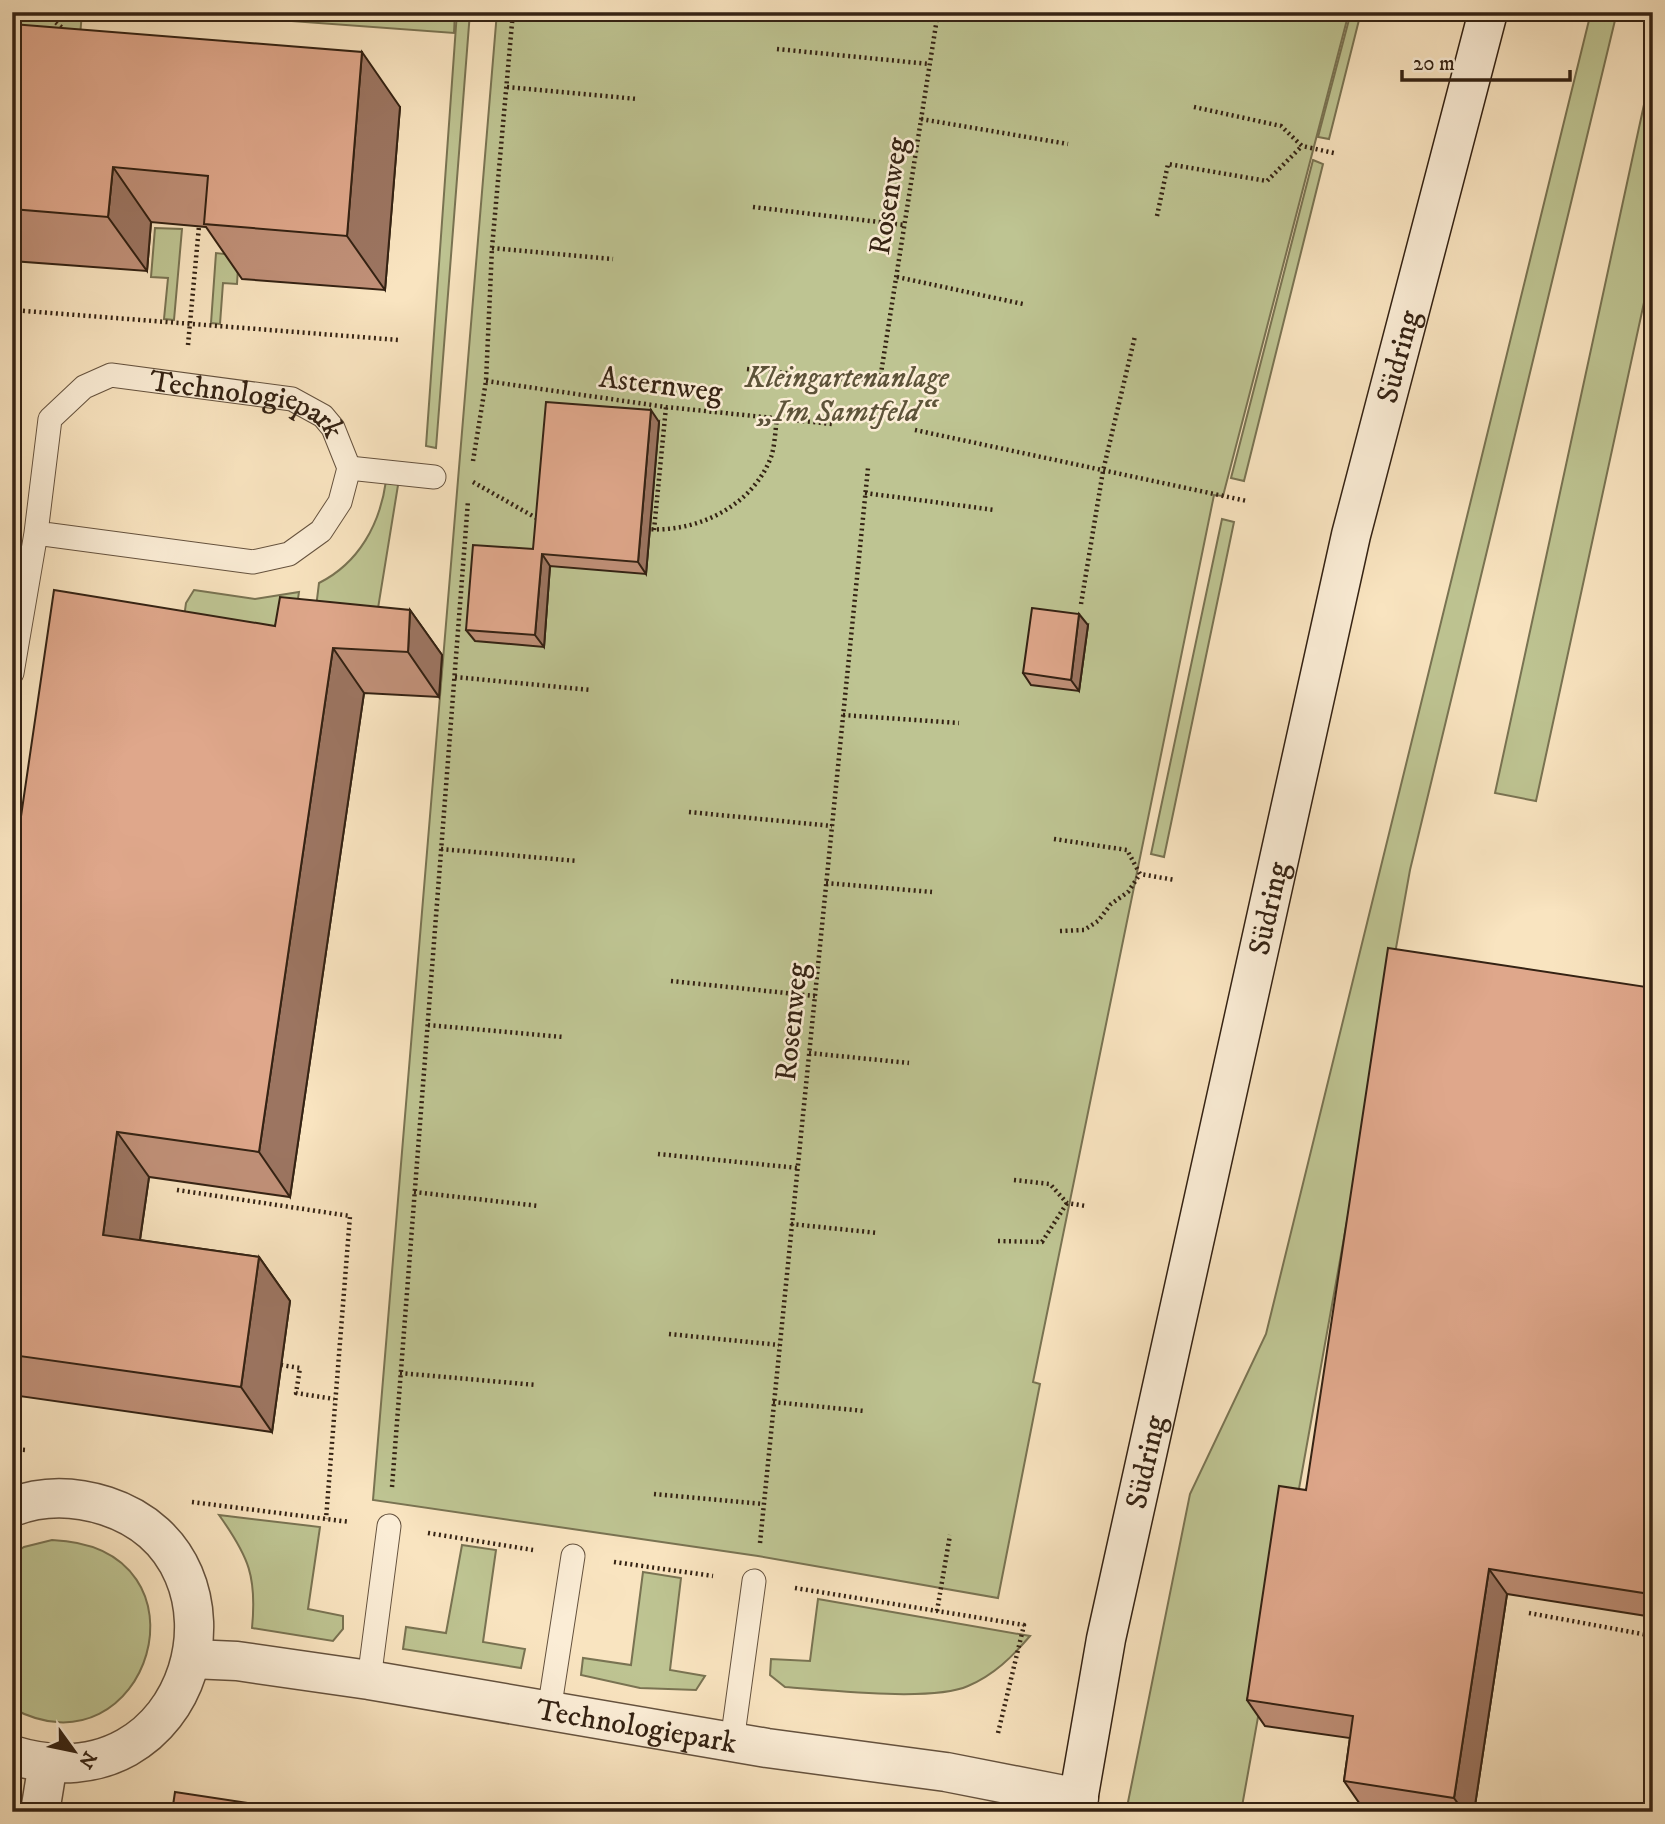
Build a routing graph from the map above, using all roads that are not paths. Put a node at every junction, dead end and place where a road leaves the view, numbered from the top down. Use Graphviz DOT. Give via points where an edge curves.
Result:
graph roads {
  1 [pos="1488,12"];
  2 [pos="349,468"];
  3 [pos="434,477"];
  4 [pos="36,533"];
  5 [pos="12,673"];
  6 [pos="12,1507"];
  7 [pos="389,1527"];
  8 [pos="573,1556"];
  9 [pos="754,1581"];
  10 [pos="192,1659"];
  11 [pos="369,1680"];
  12 [pos="549,1711"];
  13 [pos="732,1742"];
  14 [pos="30,1759"];
  15 [pos="1077,1805"];
  16 [pos="40,1812"];
  1 -- 15 [label="main road, Südring" via="1348,548 1109,1626"];
  2 -- 3 [label="lane"];
  2 -- 4 [label="lane, Technologiepark" via="340,502 321,531 289,554 253,562"];
  2 -- 4 [label="lane, Technologiepark" via="333,428 323,416 292,399 111,375 84,387 50,419"];
  4 -- 5 [label="lane, Technologiepark"];
  6 -- 10 [label="main road" via="50,1498 85,1499 119,1510 149,1530 173,1556 188,1588 195,1623"];
  7 -- 11 [label="lane"];
  8 -- 12 [label="lane"];
  9 -- 13 [label="lane"];
  10 -- 11 [label="main road, Technologiepark"];
  10 -- 14 [label="main road" via="181,1690 162,1719 136,1742 105,1757 72,1764"];
  11 -- 12 [label="main road, Technologiepark"];
  12 -- 13 [label="main road, Technologiepark"];
  13 -- 15 [label="main road, Technologiepark" via="986,1779"];
  14 -- 16 [label="main road"];
}
